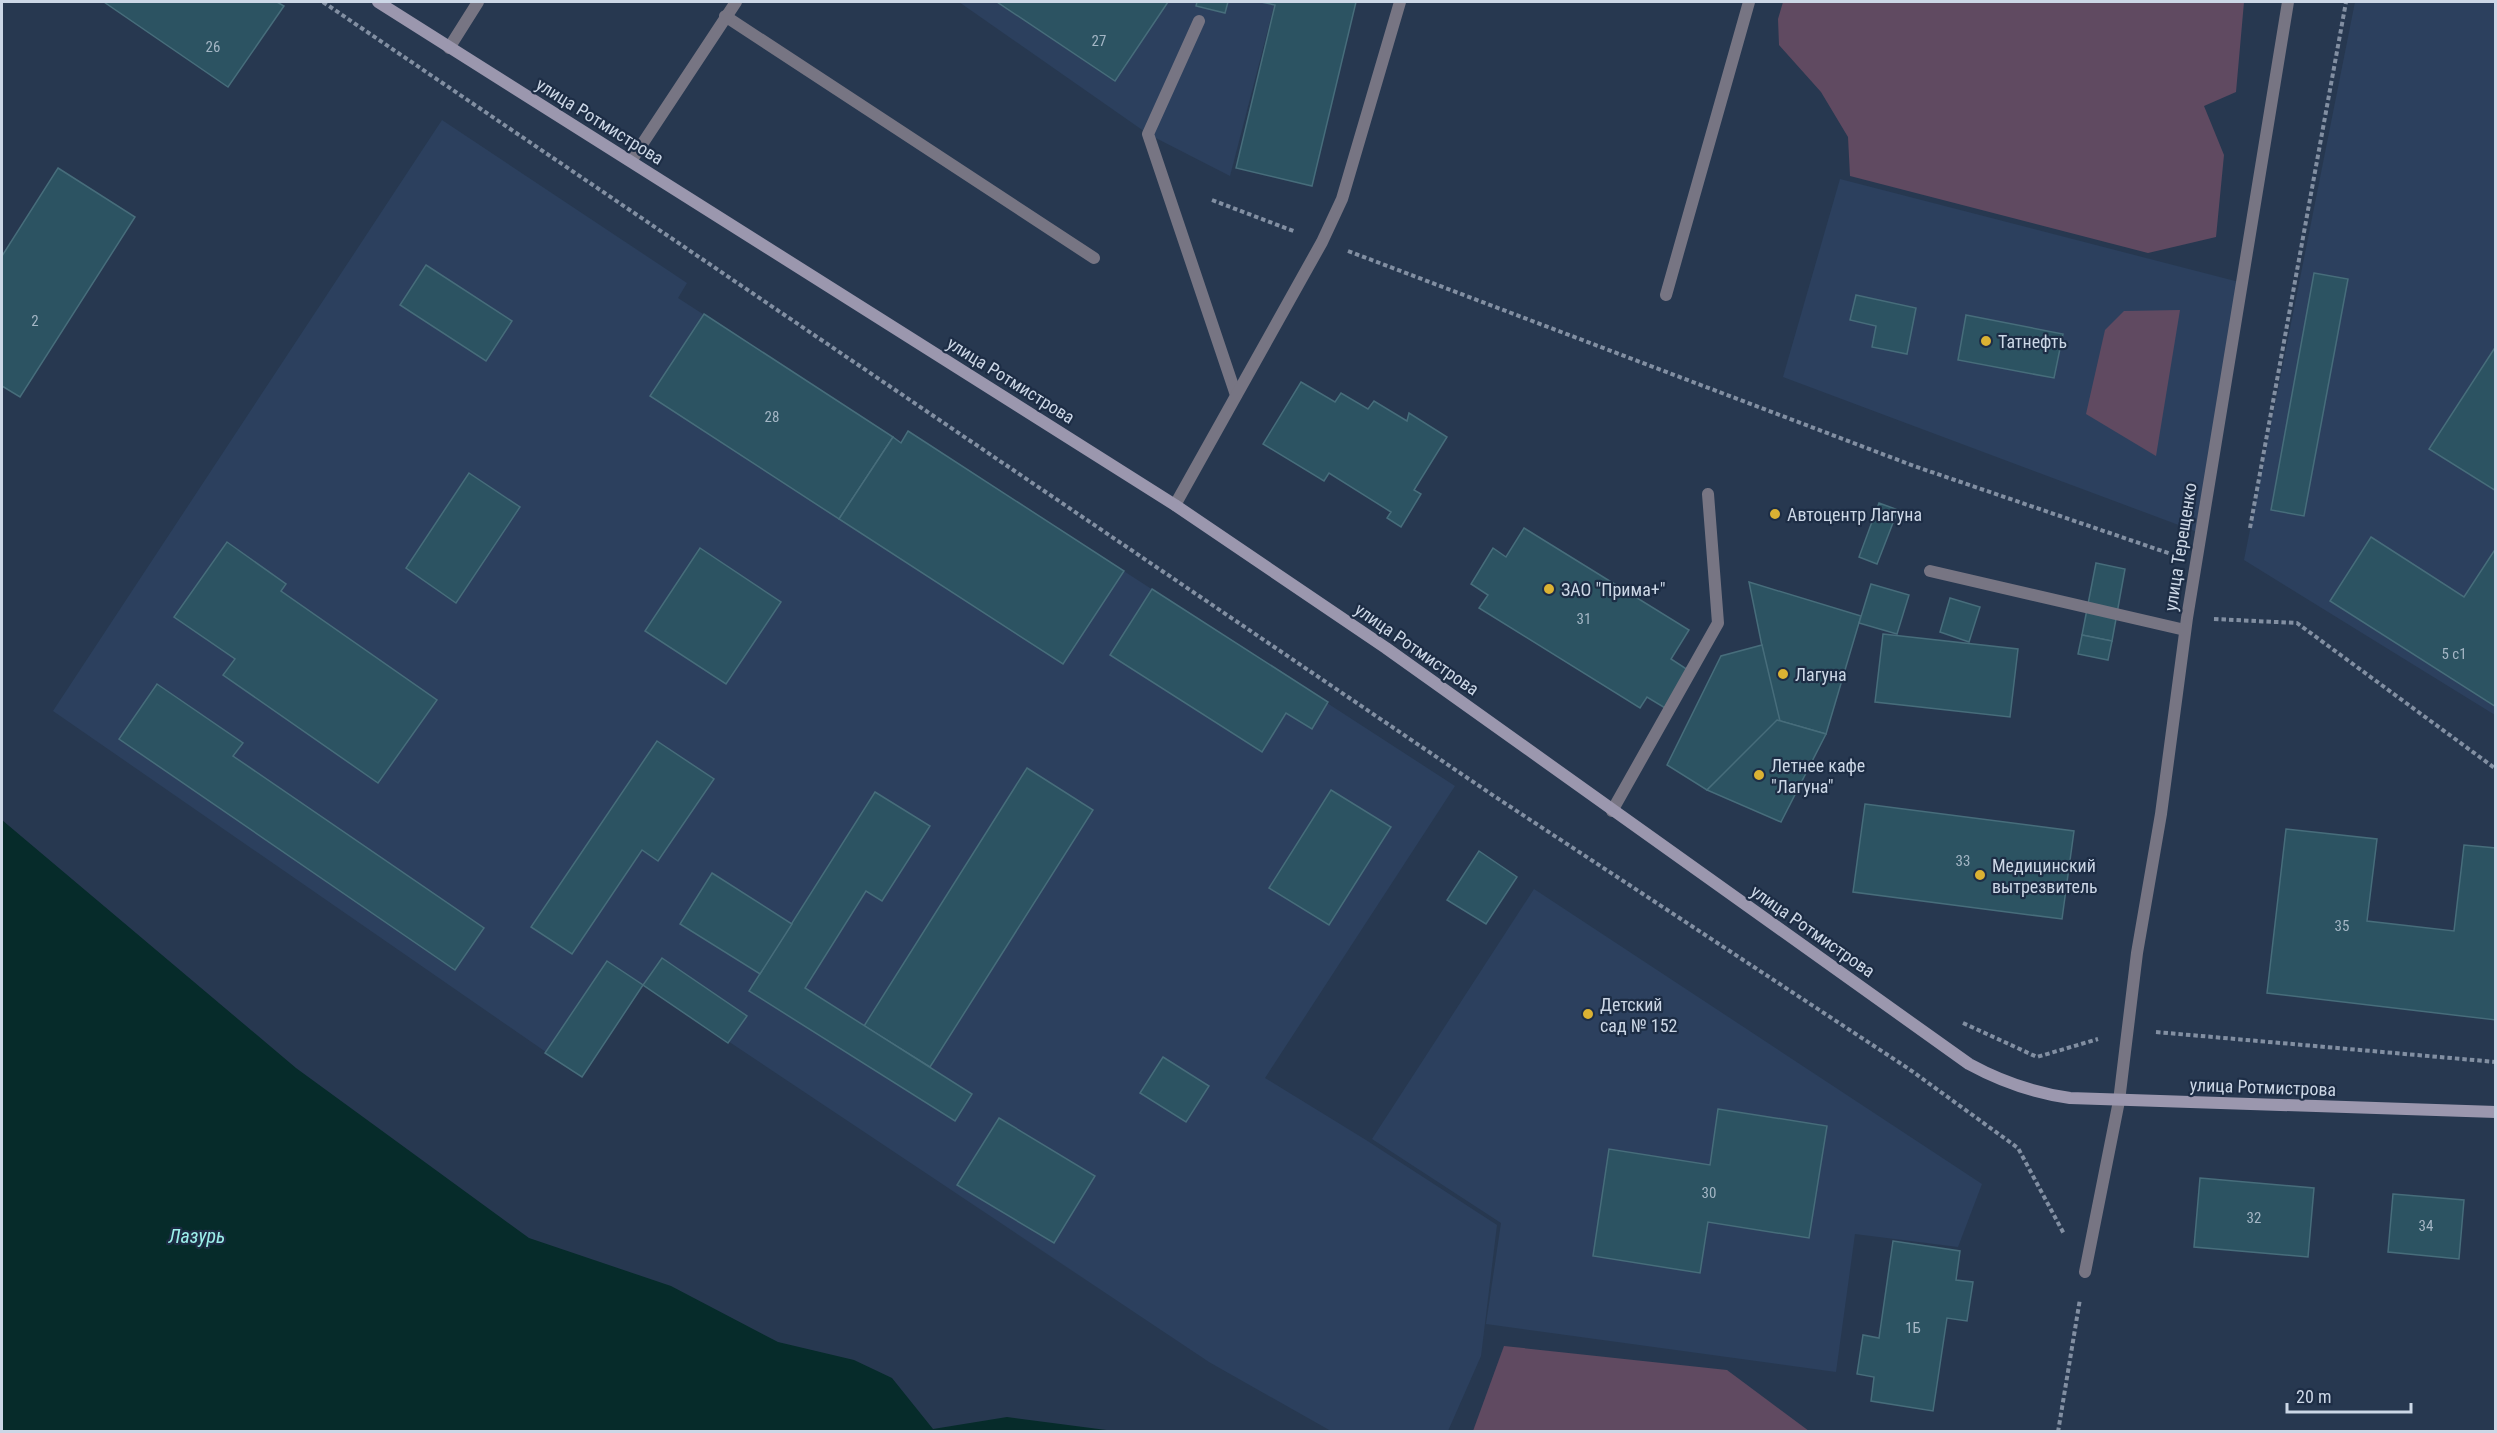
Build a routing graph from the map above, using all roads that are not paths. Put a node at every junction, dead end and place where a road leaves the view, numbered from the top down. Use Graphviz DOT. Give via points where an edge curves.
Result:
graph roads {
  1 [pos="378,2"];
  2 [pos="478,2"];
  3 [pos="736,2"];
  4 [pos="1400,2"];
  5 [pos="1749,2"];
  6 [pos="2288,2"];
  7 [pos="725,16"];
  8 [pos="1199,21"];
  9 [pos="449,48"];
  10 [pos="631,161"];
  11 [pos="1094,258"];
  12 [pos="1666,295"];
  13 [pos="1236,395"];
  14 [pos="1708,494"];
  15 [pos="1175,505"];
  16 [pos="1930,571"];
  17 [pos="2186,624"];
  18 [pos="1612,811"];
  19 [pos="2119,1101"];
  20 [pos="2496,1112"];
  21 [pos="2085,1272"];
  1 -- 9 [label="street, улица Ротмистрова"];
  2 -- 9 [label="street"];
  3 -- 7 [label="street"];
  4 -- 13 [label="street" via="1342,199"];
  5 -- 12 [label="street"];
  6 -- 17 [label="street, улица Терещенко"];
  7 -- 10 [label="street"];
  7 -- 11 [label="street"];
  8 -- 13 [label="street" via="1149,134"];
  9 -- 10 [label="street, улица Ротмистрова"];
  10 -- 15 [label="street, улица Ротмистрова"];
  13 -- 15 [label="street"];
  14 -- 18 [label="street" via="1718,623"];
  15 -- 18 [label="street, улица Ротмистрова" via="1386,648"];
  16 -- 17 [label="street"];
  17 -- 19 [label="street, улица Терещенко"];
  18 -- 19 [label="street, улица Ротмистрова" via="1969,1064 2040,1093"];
  19 -- 20 [label="street, улица Ротмистрова"];
  19 -- 21 [label="street, улица Терещенко"];
}
